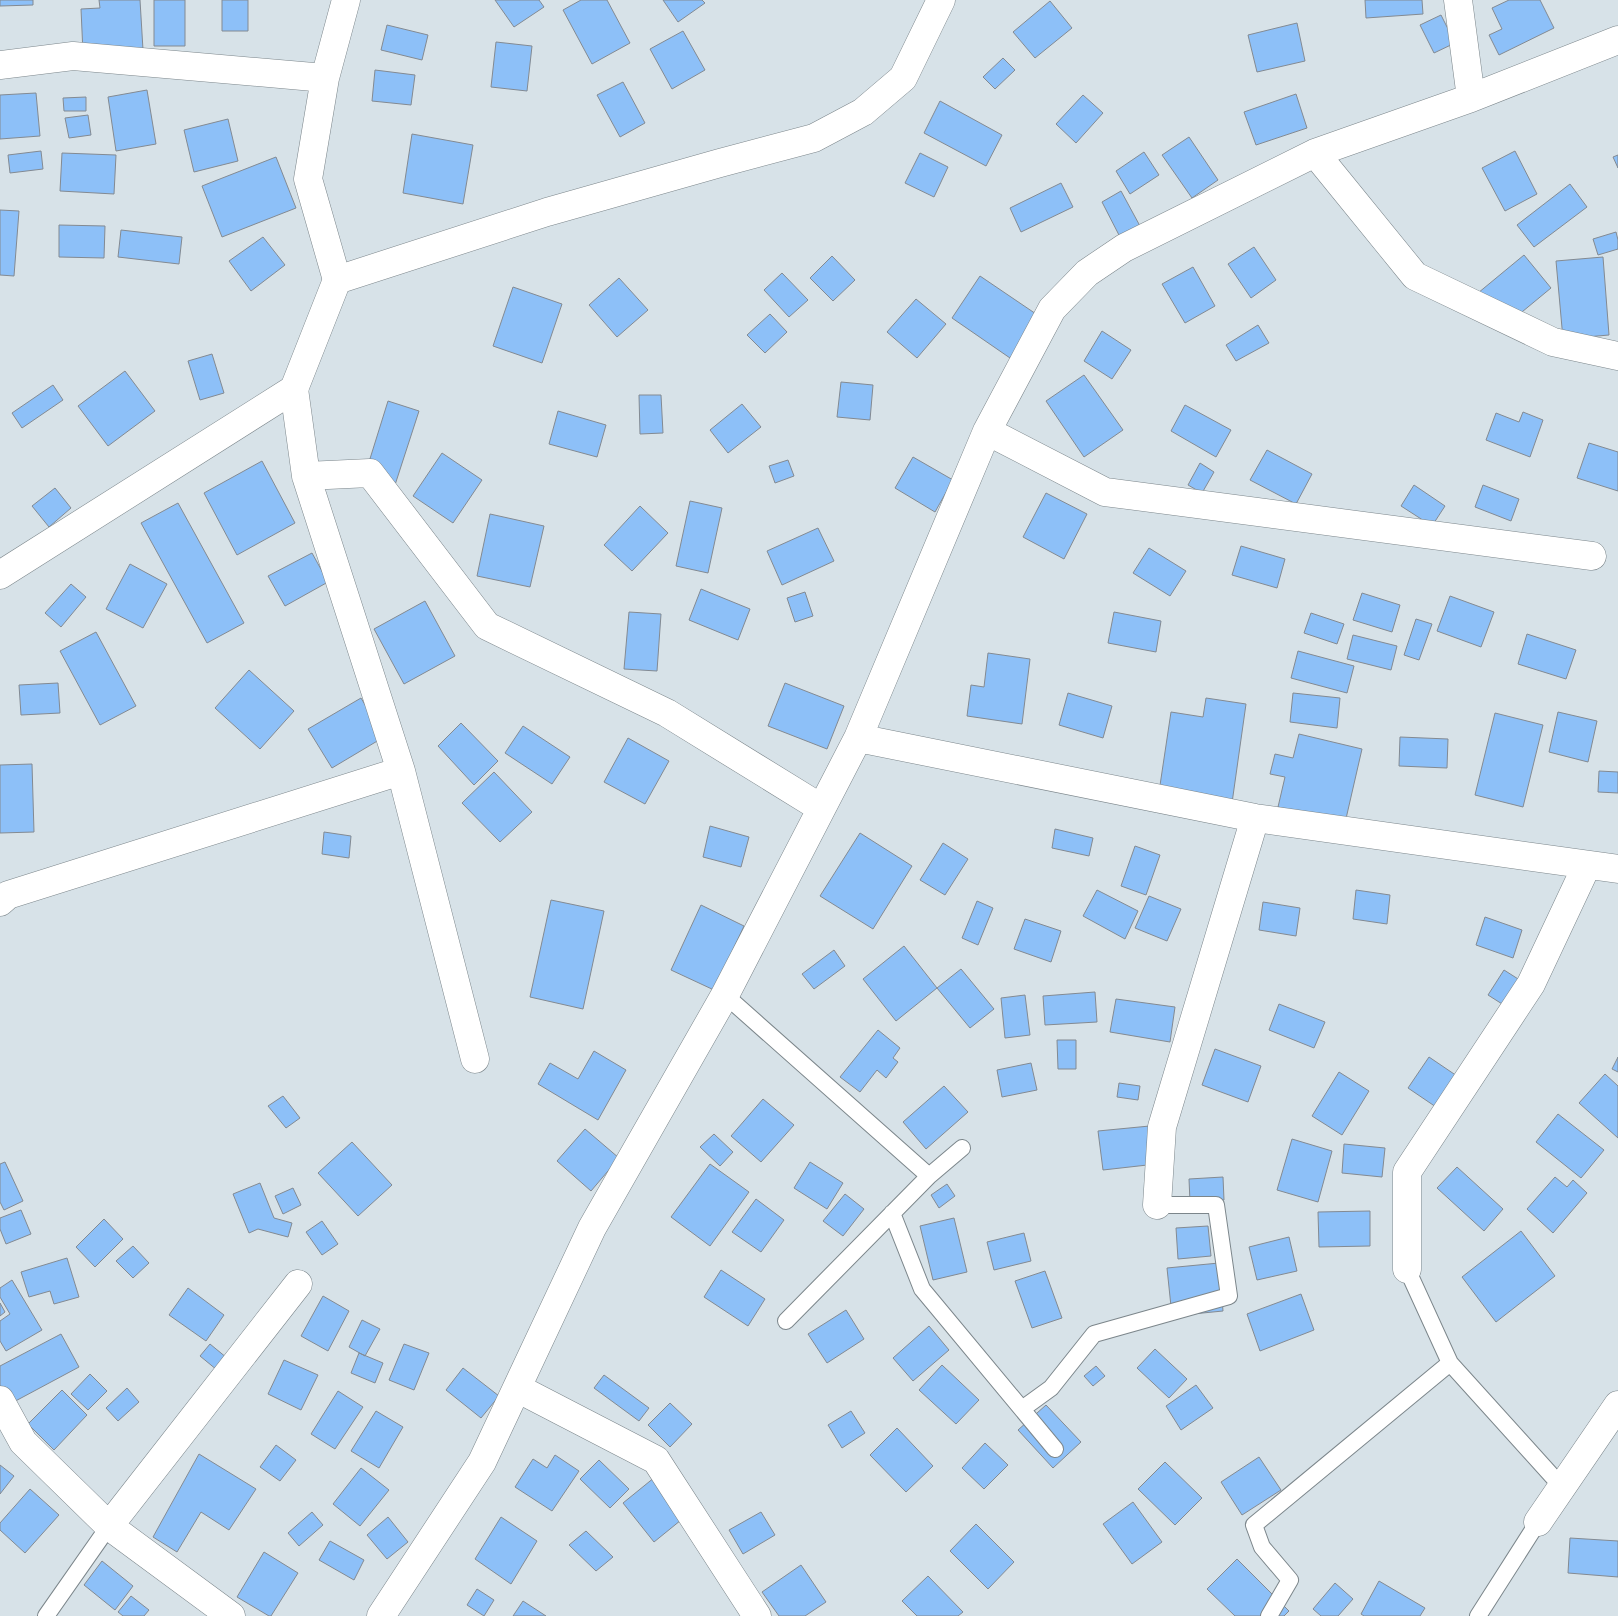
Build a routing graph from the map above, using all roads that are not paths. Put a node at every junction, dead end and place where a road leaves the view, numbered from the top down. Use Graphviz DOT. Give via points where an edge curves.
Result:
graph roads {
  1 [pos="346,0"];
  2 [pos="941,0"];
  3 [pos="1458,0"];
  4 [pos="1618,40"];
  5 [pos="0,65"];
  6 [pos="325,78"];
  7 [pos="1471,98"];
  8 [pos="1315,153"];
  9 [pos="337,280"];
  10 [pos="1618,356"];
  11 [pos="294,389"];
  12 [pos="986,431"];
  13 [pos="306,476"];
  14 [pos="1592,556"];
  15 [pos="0,574"];
  16 [pos="858,738"];
  17 [pos="401,771"];
  18 [pos="821,808"];
  19 [pos="1255,818"];
  20 [pos="1587,865"];
  21 [pos="1618,869"];
  22 [pos="0,902"];
  23 [pos="725,995"];
  24 [pos="475,1059"];
  25 [pos="962,1148"];
  26 [pos="929,1176"];
  27 [pos="1157,1205"];
  28 [pos="892,1213"];
  29 [pos="1406,1269"];
  30 [pos="298,1284"];
  31 [pos="786,1321"];
  32 [pos="1450,1363"];
  33 [pos="517,1388"];
  34 [pos="0,1400"];
  35 [pos="1618,1405"];
  36 [pos="1022,1408"];
  37 [pos="1055,1449"];
  38 [pos="1562,1487"];
  39 [pos="1538,1522"];
  40 [pos="109,1526"];
  41 [pos="46,1616"];
  42 [pos="231,1616"];
  43 [pos="381,1616"];
  44 [pos="757,1616"];
  45 [pos="1269,1616"];
  46 [pos="1478,1616"];
  1 -- 6 [label="street"];
  2 -- 9 [label="street" via="903,78 863,112 814,138 547,212"];
  3 -- 7 [label="street"];
  4 -- 7 [label="street"];
  5 -- 6 [label="street" via="73,56"];
  6 -- 9 [label="street" via="308,179"];
  7 -- 8 [label="street"];
  8 -- 10 [label="street" via="1415,276 1553,342"];
  8 -- 12 [label="street" via="1124,248 1087,273 1052,309"];
  9 -- 11 [label="street"];
  11 -- 13 [label="street"];
  11 -- 15 [label="street"];
  12 -- 14 [label="street" via="1105,492"];
  12 -- 16 [label="street"];
  13 -- 17 [label="street"];
  13 -- 18 [label="street" via="370,473 487,626 667,713"];
  16 -- 18 [label="street"];
  16 -- 19 [label="street"];
  17 -- 22 [label="street" via="8,894"];
  17 -- 24 [label="street"];
  18 -- 23 [label="street"];
  19 -- 20 [label="street"];
  19 -- 27 [label="street" via="1162,1127"];
  20 -- 21 [label="street"];
  20 -- 29 [label="street" via="1531,984 1407,1172"];
  23 -- 26 [label="lane"];
  23 -- 33 [label="street" via="592,1228"];
  25 -- 26 [label="lane"];
  26 -- 28 [label="lane"];
  27 -- 36 [label="lane" via="1216,1205 1229,1296 1094,1334 1051,1388"];
  28 -- 31 [label="lane"];
  28 -- 36 [label="lane" via="922,1289"];
  29 -- 32 [label="lane"];
  30 -- 40 [label="street"];
  32 -- 38 [label="lane"];
  32 -- 45 [label="lane" via="1254,1525 1262,1547 1290,1580"];
  33 -- 43 [label="street" via="482,1462"];
  33 -- 44 [label="street" via="656,1460"];
  34 -- 40 [label="street" via="23,1442"];
  35 -- 38 [label="street"];
  36 -- 37 [label="lane"];
  38 -- 39 [label="street"];
  39 -- 46 [label="lane"];
  40 -- 41 [label="lane"];
  40 -- 42 [label="street"];
}
